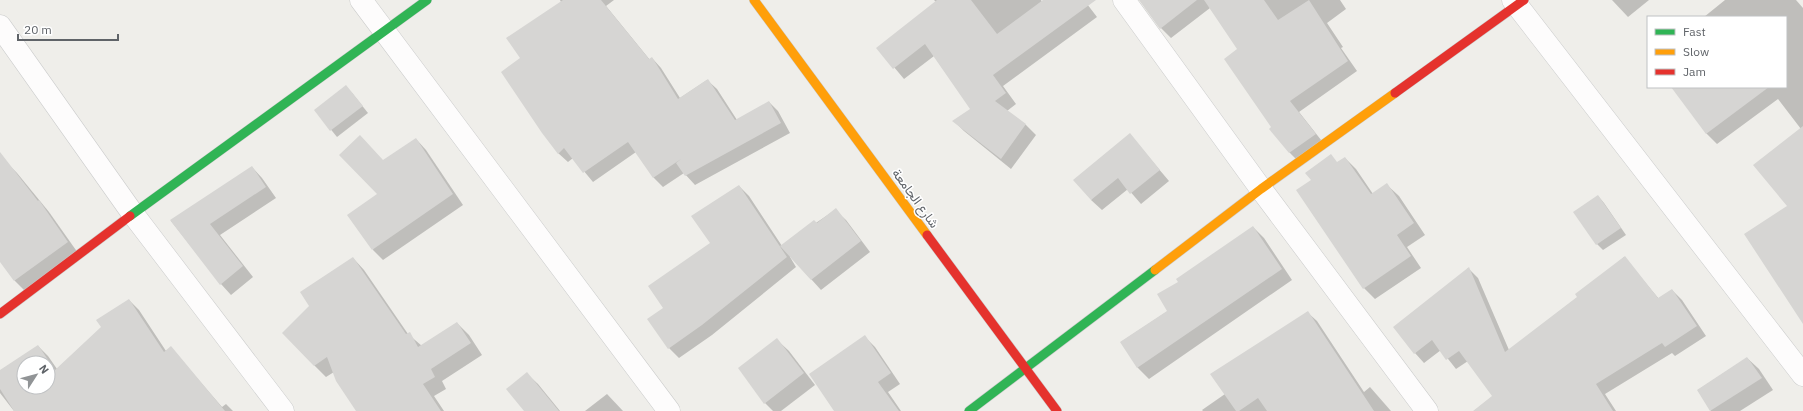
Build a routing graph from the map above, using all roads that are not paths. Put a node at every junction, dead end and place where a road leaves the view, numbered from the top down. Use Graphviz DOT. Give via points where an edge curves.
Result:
graph roads {
  1 [pos="361,0"];
  2 [pos="427,0"];
  3 [pos="754,0"];
  4 [pos="1124,0"];
  5 [pos="1518,2"];
  6 [pos="0,26"];
  7 [pos="384,32"];
  8 [pos="1262,189"];
  9 [pos="133,214"];
  10 [pos="0,314"];
  11 [pos="1026,368"];
  12 [pos="1803,375"];
  13 [pos="283,411"];
  14 [pos="669,411"];
  15 [pos="968,411"];
  16 [pos="1057,411"];
  17 [pos="1427,411"];
  1 -- 7 [label="street"];
  2 -- 7 [label="street"];
  3 -- 11 [label="street, شارع الجامعة"];
  4 -- 8 [label="street"];
  5 -- 8 [label="street"];
  5 -- 12 [label="street"];
  6 -- 9 [label="street"];
  7 -- 9 [label="street"];
  7 -- 14 [label="street"];
  8 -- 11 [label="street"];
  8 -- 17 [label="street"];
  9 -- 10 [label="street"];
  9 -- 13 [label="street"];
  11 -- 15 [label="street"];
  11 -- 16 [label="street, شارع الجامعة"];
}
